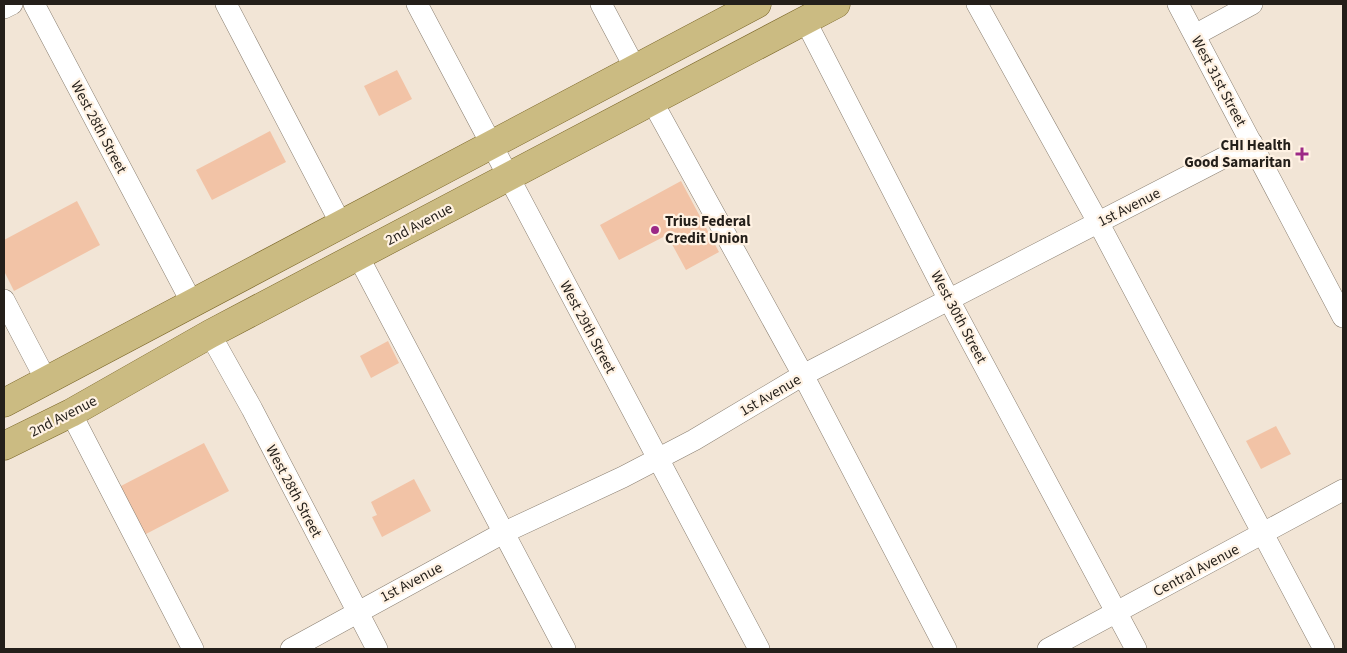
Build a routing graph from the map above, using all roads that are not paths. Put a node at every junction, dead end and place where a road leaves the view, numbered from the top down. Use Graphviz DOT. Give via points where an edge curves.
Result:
graph roads {
  1 [pos="12,4"];
  2 [pos="34,4"];
  3 [pos="226,4"];
  4 [pos="417,4"];
  5 [pos="601,4"];
  6 [pos="757,4"];
  7 [pos="836,4"];
  8 [pos="977,4"];
  9 [pos="1178,4"];
  10 [pos="1252,4"];
  11 [pos="4,8"];
  12 [pos="805,20"];
  13 [pos="1195,35"];
  14 [pos="635,68"];
  15 [pos="652,101"];
  16 [pos="1252,143"];
  17 [pos="492,144"];
  18 [pos="509,176"];
  19 [pos="1098,222"];
  20 [pos="342,224"];
  21 [pos="358,256"];
  22 [pos="4,300"];
  23 [pos="950,300"];
  24 [pos="192,303"];
  25 [pos="1343,317"];
  26 [pos="210,334"];
  27 [pos="803,376"];
  28 [pos="46,380"];
  29 [pos="4,403"];
  30 [pos="72,413"];
  31 [pos="4,446"];
  32 [pos="658,459"];
  33 [pos="1343,490"];
  34 [pos="503,532"];
  35 [pos="1262,534"];
  36 [pos="357,611"];
  37 [pos="1116,613"];
  38 [pos="193,649"];
  39 [pos="290,649"];
  40 [pos="377,649"];
  41 [pos="564,649"];
  42 [pos="759,649"];
  43 [pos="946,649"];
  44 [pos="1048,649"];
  45 [pos="1136,649"];
  46 [pos="1324,649"];
  1 -- 11 [label="street"];
  2 -- 24 [label="street, West 28th Street"];
  3 -- 20 [label="street"];
  4 -- 17 [label="street, West 29th Street"];
  5 -- 14 [label="street"];
  6 -- 14 [label="main road"];
  7 -- 12 [label="main road, 2nd Avenue"];
  8 -- 19 [label="street"];
  9 -- 13 [label="street, West 31st Street"];
  10 -- 13 [label="street"];
  12 -- 15 [label="main road, 2nd Avenue"];
  12 -- 23 [label="street, West 30th Street"];
  13 -- 16 [label="street, West 31st Street"];
  14 -- 17 [label="main road"];
  15 -- 18 [label="main road, 2nd Avenue"];
  15 -- 27 [label="street"];
  16 -- 19 [label="street, 1st Avenue"];
  16 -- 25 [label="street, West 31st Street"];
  17 -- 18 [label="street, West 29th Street"];
  17 -- 20 [label="main road"];
  18 -- 21 [label="main road, 2nd Avenue"];
  18 -- 32 [label="street, West 29th Street"];
  19 -- 23 [label="street, 1st Avenue"];
  19 -- 35 [label="street"];
  20 -- 24 [label="main road"];
  21 -- 26 [label="main road, 2nd Avenue"];
  21 -- 34 [label="street"];
  22 -- 28 [label="street"];
  23 -- 27 [label="street, 1st Avenue"];
  23 -- 37 [label="street, West 30th Street"];
  24 -- 28 [label="main road"];
  26 -- 30 [label="main road, 2nd Avenue"];
  26 -- 36 [label="street, West 28th Street"];
  27 -- 32 [label="street, 1st Avenue"];
  27 -- 43 [label="street"];
  28 -- 29 [label="main road"];
  30 -- 31 [label="main road, 2nd Avenue"];
  30 -- 38 [label="street"];
  32 -- 34 [label="street, 1st Avenue"];
  32 -- 42 [label="street, West 29th Street"];
  33 -- 35 [label="street, Central Avenue"];
  34 -- 36 [label="street, 1st Avenue"];
  34 -- 41 [label="street"];
  35 -- 37 [label="street, Central Avenue"];
  35 -- 46 [label="street"];
  36 -- 39 [label="street, 1st Avenue"];
  36 -- 40 [label="street, West 28th Street"];
  37 -- 44 [label="street, Central Avenue"];
  37 -- 45 [label="street, West 30th Street"];
}
